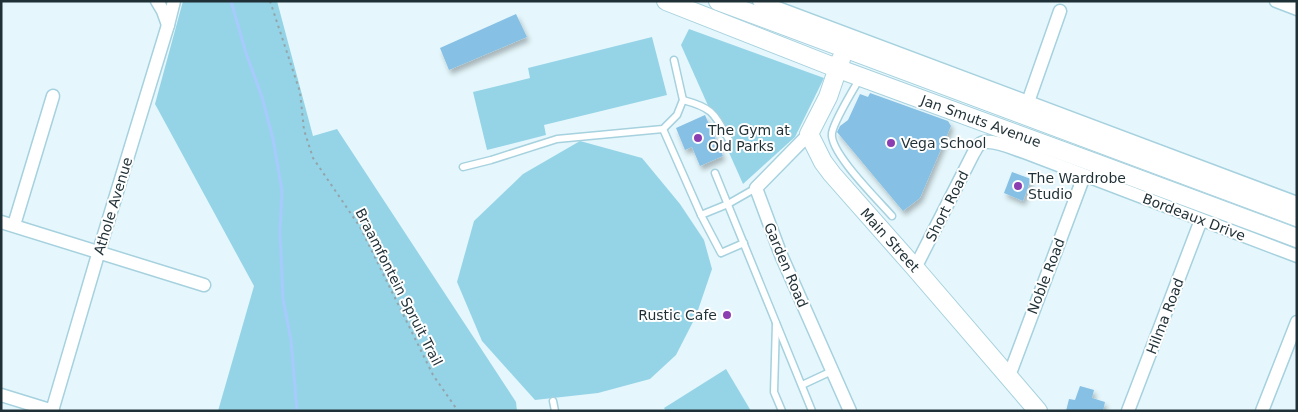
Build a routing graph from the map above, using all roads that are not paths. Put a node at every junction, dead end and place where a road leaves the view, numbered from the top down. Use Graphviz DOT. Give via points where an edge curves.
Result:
graph roads {
  1 [pos="157,1"];
  2 [pos="174,1"];
  3 [pos="666,1"];
  4 [pos="718,1"];
  5 [pos="759,1"];
  6 [pos="1276,1"];
  7 [pos="1297,9"];
  8 [pos="1060,11"];
  9 [pos="168,25"];
  10 [pos="844,49"];
  11 [pos="674,60"];
  12 [pos="839,70"];
  13 [pos="860,77"];
  14 [pos="52,96"];
  15 [pos="683,100"];
  16 [pos="1028,102"];
  17 [pos="662,129"];
  18 [pos="809,134"];
  19 [pos="728,140"];
  20 [pos="978,145"];
  21 [pos="462,167"];
  22 [pos="715,173"];
  23 [pos="1084,176"];
  24 [pos="850,183"];
  25 [pos="756,188"];
  26 [pos="1297,203"];
  27 [pos="728,204"];
  28 [pos="701,215"];
  29 [pos="892,216"];
  30 [pos="1297,217"];
  31 [pos="1201,220"];
  32 [pos="1,222"];
  33 [pos="14,226"];
  34 [pos="1297,238"];
  35 [pos="744,243"];
  36 [pos="99,251"];
  37 [pos="1297,256"];
  38 [pos="915,268"];
  39 [pos="204,285"];
  40 [pos="776,319"];
  41 [pos="1297,322"];
  42 [pos="832,372"];
  43 [pos="1009,376"];
  44 [pos="802,385"];
  45 [pos="1,395"];
  46 [pos="553,401"];
  47 [pos="53,411"];
  48 [pos="556,411"];
  49 [pos="782,411"];
  50 [pos="812,411"];
  51 [pos="850,411"];
  52 [pos="1038,411"];
  53 [pos="1128,411"];
  54 [pos="1262,411"];
  1 -- 9 [label="street"];
  2 -- 9 [label="street, Athole Avenue"];
  3 -- 12 [label="main road, Jan Smuts Avenue"];
  4 -- 10 [label="main road, Jan Smuts Avenue"];
  5 -- 16 [label="street"];
  6 -- 7 [label="street"];
  8 -- 16 [label="street"];
  9 -- 36 [label="street, Athole Avenue"];
  10 -- 12 [label="main road"];
  10 -- 30 [label="main road, Jan Smuts Avenue"];
  11 -- 15 [label="lane"];
  12 -- 13 [label="main road, Jan Smuts Avenue"];
  12 -- 18 [label="main road"];
  13 -- 24 [label="lane" via="832,134"];
  13 -- 34 [label="main road, Jan Smuts Avenue"];
  14 -- 33 [label="street"];
  15 -- 17 [label="lane" via="677,115"];
  15 -- 19 [label="lane" via="701,104 714,113"];
  16 -- 26 [label="street"];
  17 -- 21 [label="lane" via="557,139"];
  17 -- 28 [label="lane"];
  18 -- 24 [label="main road, Main Street" via="823,162"];
  18 -- 25 [label="street"];
  20 -- 23 [label="street, Bordeaux Drive" via="993,142"];
  20 -- 38 [label="street, Short Road"];
  22 -- 27 [label="lane"];
  23 -- 31 [label="street, Bordeaux Drive"];
  23 -- 43 [label="street, Noble Road"];
  24 -- 29 [label="lane"];
  24 -- 38 [label="main road, Main Street"];
  25 -- 27 [label="lane"];
  25 -- 42 [label="street, Garden Road"];
  27 -- 28 [label="lane"];
  27 -- 35 [label="lane"];
  28 -- 35 [label="lane" via="721,253"];
  31 -- 37 [label="street, Bordeaux Drive"];
  31 -- 53 [label="street, Hilma Road"];
  32 -- 33 [label="street"];
  33 -- 36 [label="street"];
  35 -- 40 [label="lane"];
  36 -- 39 [label="street"];
  36 -- 47 [label="street, Athole Avenue"];
  38 -- 43 [label="main road, Main Street"];
  40 -- 44 [label="lane"];
  40 -- 49 [label="lane" via="774,392"];
  41 -- 54 [label="street"];
  42 -- 44 [label="lane"];
  42 -- 51 [label="street, Garden Road"];
  43 -- 52 [label="main road, Main Street"];
  44 -- 50 [label="lane"];
  45 -- 47 [label="street"];
  46 -- 48 [label="lane"];
}
